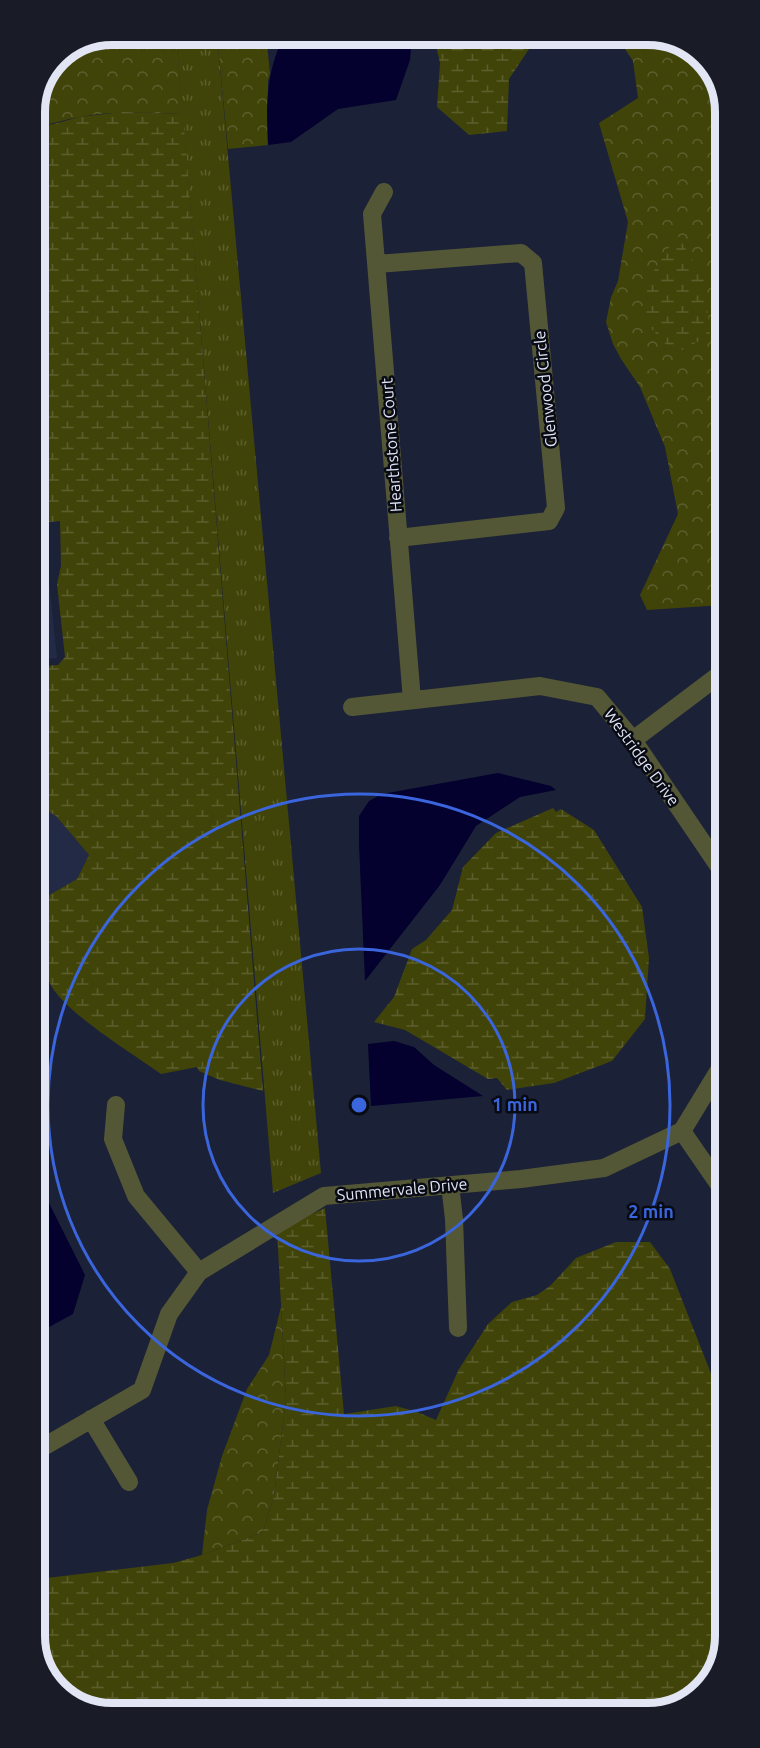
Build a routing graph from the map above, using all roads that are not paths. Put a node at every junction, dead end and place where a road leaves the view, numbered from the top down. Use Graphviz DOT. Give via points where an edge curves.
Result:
graph roads {
  1 [pos="384,192"];
  2 [pos="376,264"];
  3 [pos="398,538"];
  4 [pos="715,678"];
  5 [pos="412,700"];
  6 [pos="352,707"];
  7 [pos="633,740"];
  8 [pos="715,862"];
  9 [pos="715,1077"];
  10 [pos="117,1105"];
  11 [pos="682,1131"];
  12 [pos="715,1179"];
  13 [pos="450,1185"];
  14 [pos="199,1272"];
  15 [pos="458,1328"];
  16 [pos="91,1419"];
  17 [pos="45,1446"];
  18 [pos="129,1482"];
  1 -- 2 [label="street, Hearthstone Court" via="372,214"];
  2 -- 3 [label="street, Hearthstone Court"];
  2 -- 3 [label="street, Glenwood Circle" via="521,253 533,262 556,508 549,521"];
  3 -- 5 [label="street, Hearthstone Court"];
  4 -- 7 [label="street"];
  5 -- 6 [label="street, Westridge Drive"];
  5 -- 7 [label="street, Westridge Drive" via="540,686 597,697"];
  7 -- 8 [label="street, Westridge Drive"];
  9 -- 11 [label="street"];
  10 -- 14 [label="street" via="113,1139 136,1196"];
  11 -- 12 [label="street"];
  11 -- 13 [label="street, Summervale Drive" via="604,1168"];
  13 -- 14 [label="street, Summervale Drive" via="324,1196"];
  13 -- 15 [label="street"];
  14 -- 16 [label="street, Summervale Drive" via="169,1314 142,1390"];
  16 -- 17 [label="street, Summervale Drive"];
  16 -- 18 [label="street"];
}
